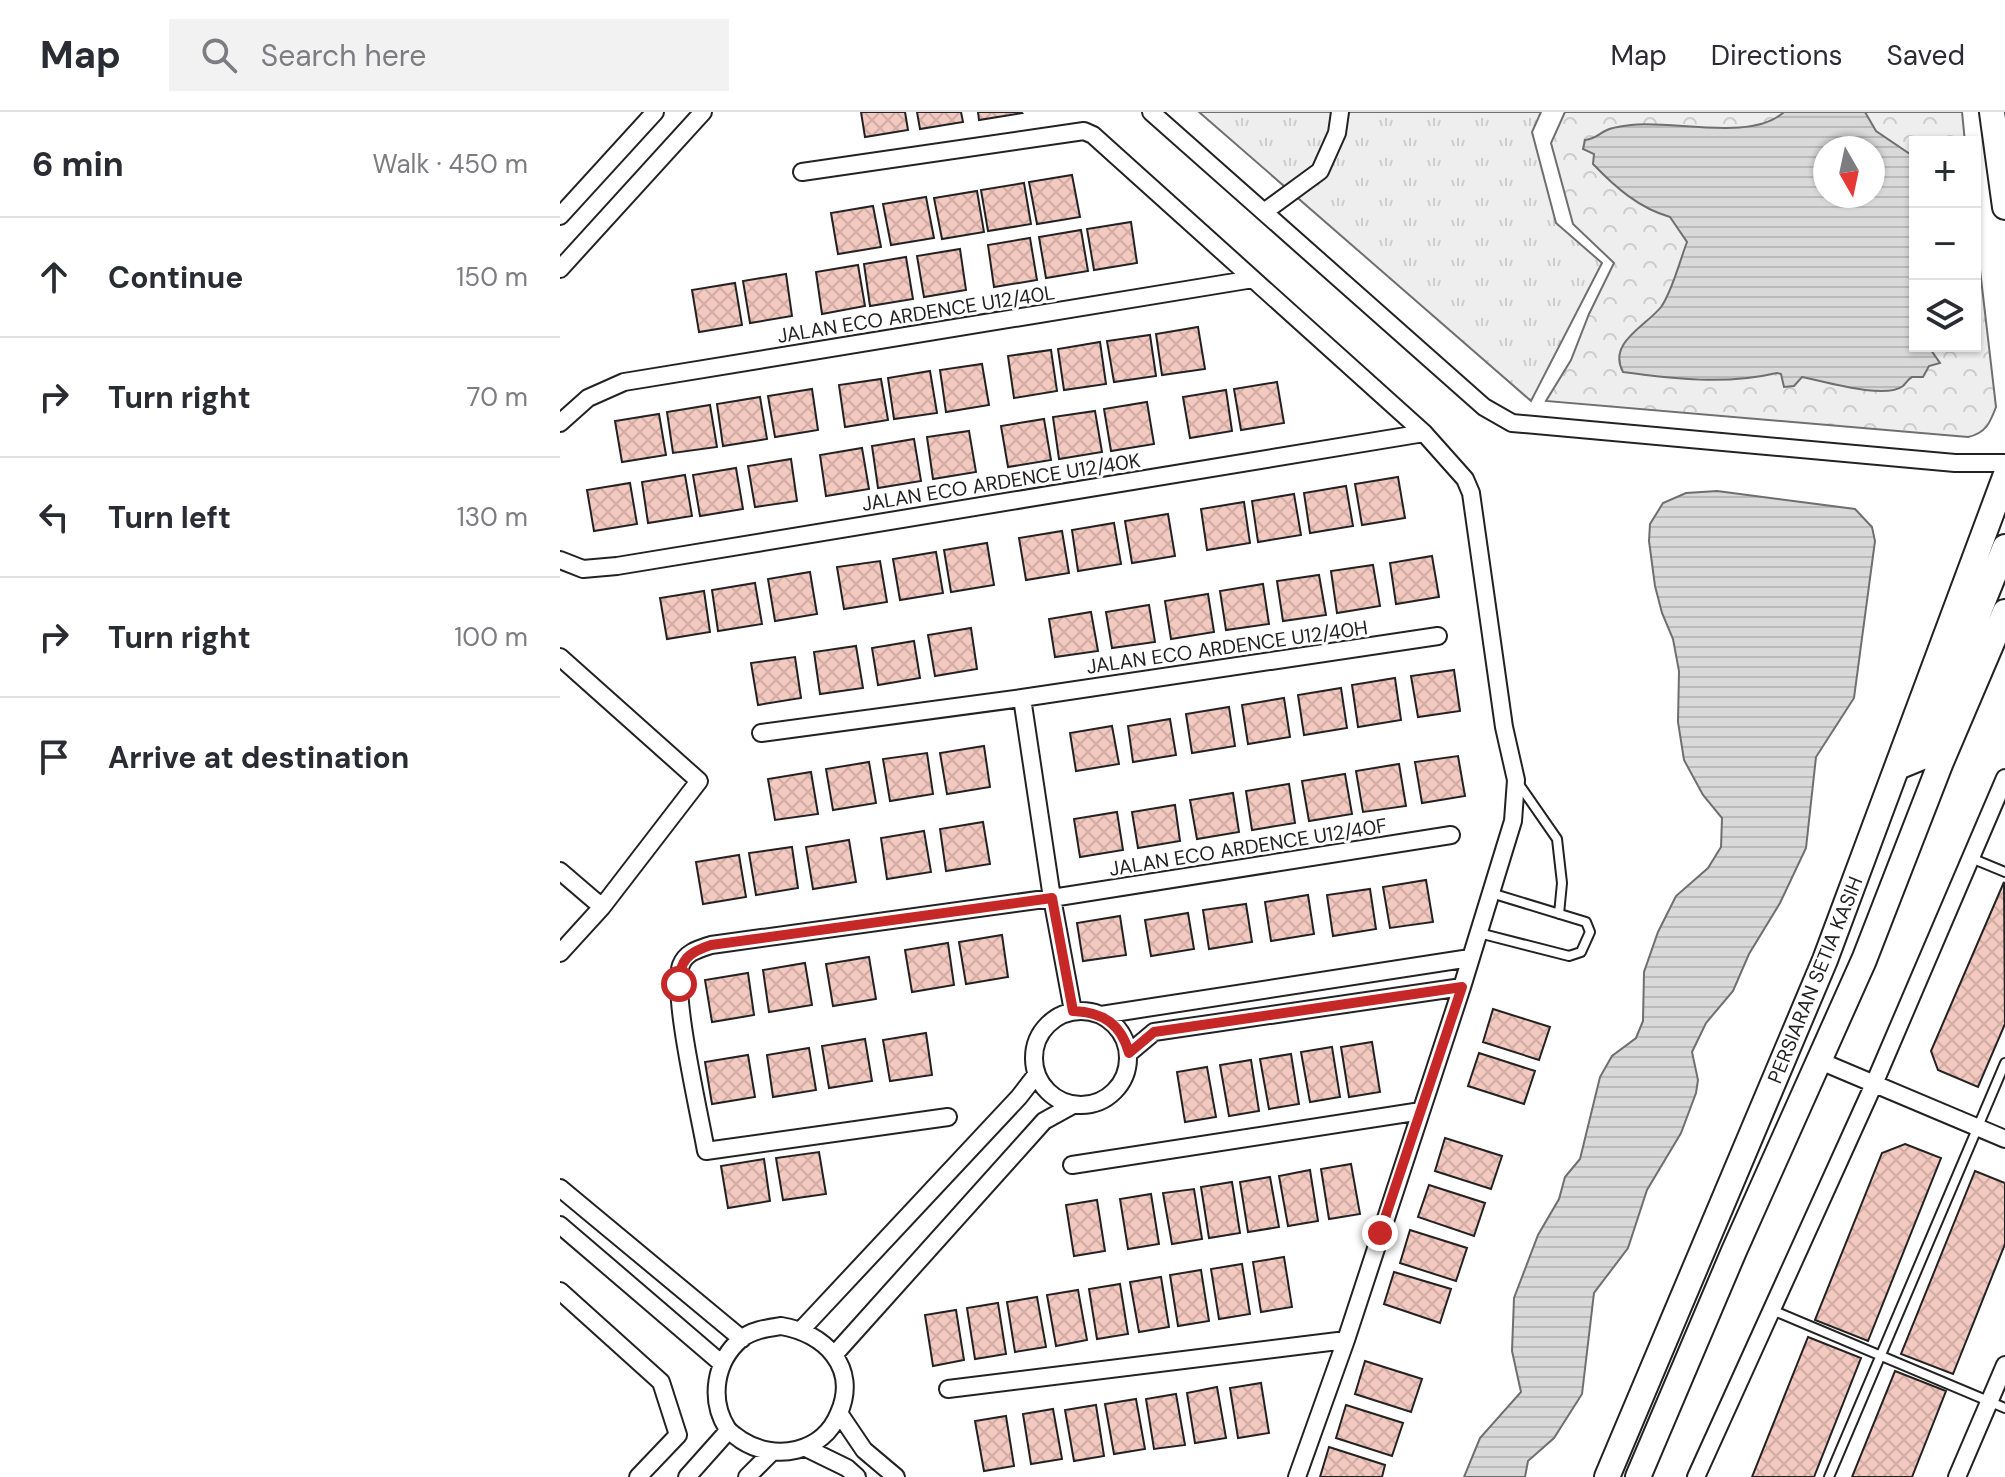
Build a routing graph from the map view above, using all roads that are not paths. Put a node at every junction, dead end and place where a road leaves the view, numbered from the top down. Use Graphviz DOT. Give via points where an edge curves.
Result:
graph roads {
  1 [pos="655,112"];
  2 [pos="703,112"];
  3 [pos="1151,112"];
  4 [pos="1340,112"];
  5 [pos="1992,112"];
  6 [pos="802,172"];
  7 [pos="2005,207"];
  8 [pos="1264,212"];
  9 [pos="560,216"];
  10 [pos="560,269"];
  11 [pos="1253,279"];
  12 [pos="560,423"];
  13 [pos="1424,433"];
  14 [pos="1971,464"];
  15 [pos="2004,479"];
  16 [pos="2005,547"];
  17 [pos="560,560"];
  18 [pos="2005,612"];
  19 [pos="1438,636"];
  20 [pos="560,657"];
  21 [pos="1022,698"];
  22 [pos="761,733"];
  23 [pos="1898,767"];
  24 [pos="2005,778"];
  25 [pos="1516,780"];
  26 [pos="1451,835"];
  27 [pos="1971,858"];
  28 [pos="560,871"];
  29 [pos="2005,872"];
  30 [pos="1491,893"];
  31 [pos="1052,898"];
  32 [pos="602,907"];
  33 [pos="1559,914"];
  34 [pos="1478,932"];
  35 [pos="560,953"];
  36 [pos="1470,958"];
  37 [pos="1462,987"];
  38 [pos="1073,1011"];
  39 [pos="1101,1015"];
  40 [pos="1129,1053"];
  41 [pos="1820,1061"];
  42 [pos="2005,1063"];
  43 [pos="1036,1075"];
  44 [pos="1874,1084"];
  45 [pos="1073,1105"];
  46 [pos="1421,1111"];
  47 [pos="948,1117"];
  48 [pos="1977,1127"];
  49 [pos="2005,1139"];
  50 [pos="1072,1165"];
  51 [pos="560,1188"];
  52 [pos="560,1225"];
  53 [pos="560,1291"];
  54 [pos="1772,1310"];
  55 [pos="802,1329"];
  56 [pos="742,1339"];
  57 [pos="1346,1340"];
  58 [pos="834,1355"];
  59 [pos="1880,1356"];
  60 [pos="721,1363"];
  61 [pos="2005,1365"];
  62 [pos="948,1389"];
  63 [pos="1997,1404"];
  64 [pos="839,1413"];
  65 [pos="728,1431"];
  66 [pos="806,1448"];
  67 [pos="772,1452"];
  68 [pos="638,1477"];
  69 [pos="687,1477"];
  70 [pos="747,1477"];
  71 [pos="857,1477"];
  72 [pos="896,1477"];
  73 [pos="1297,1477"];
  74 [pos="1607,1477"];
  75 [pos="1638,1477"];
  76 [pos="1696,1477"];
  77 [pos="1829,1477"];
  78 [pos="1957,1477"];
  1 -- 9 [label="street"];
  2 -- 10 [label="street"];
  3 -- 8 [label="street"];
  4 -- 8 [label="street" via="1320,171"];
  5 -- 7 [label="street"];
  6 -- 11 [label="street" via="1084,131"];
  8 -- 14 [label="street" via="1484,407 1512,423"];
  11 -- 12 [label="street, JALAN ECO ARDENCE U12/40L" via="624,382 588,398"];
  11 -- 13 [label="street"];
  13 -- 17 [label="street, JALAN ECO ARDENCE U12/40K" via="617,566 583,569"];
  13 -- 25 [label="street" via="1471,493"];
  14 -- 15 [label="street"];
  14 -- 15 [label="street"];
  15 -- 23 [label="street, PERSIARAN SETIA KASIH"];
  16 -- 23 [label="street" via="1920,758"];
  18 -- 41 [label="street, PERSIARAN SETIA KASIH"];
  19 -- 21 [label="street, JALAN ECO ARDENCE U12/40H"];
  20 -- 32 [label="street" via="699,781"];
  21 -- 22 [label="street, JALAN ECO ARDENCE U12/40H"];
  21 -- 31 [label="street"];
  23 -- 74 [label="street, PERSIARAN SETIA KASIH" via="1825,960"];
  24 -- 27 [label="street"];
  25 -- 30 [label="street" via="1513,821"];
  25 -- 33 [label="lane" via="1557,839"];
  26 -- 31 [label="street, JALAN ECO ARDENCE U12/40F"];
  27 -- 29 [label="lane"];
  27 -- 44 [label="street"];
  28 -- 32 [label="street"];
  30 -- 33 [label="lane"];
  30 -- 34 [label="street"];
  31 -- 38 [label="street"];
  31 -- 47 [label="street, JALAN ECO ARDENCE U12/40F" via="711,945 689,953 682,962 679,993 706,1151"];
  32 -- 35 [label="street"];
  33 -- 34 [label="lane" via="1586,922 1590,932 1581,952 1569,956"];
  34 -- 36 [label="street"];
  36 -- 37 [label="street"];
  36 -- 39 [label="street"];
  37 -- 40 [label="street" via="1154,1032"];
  37 -- 46 [label="street"];
  38 -- 39 [label="street"];
  38 -- 43 [label="street" via="1054,1019 1038,1039"];
  39 -- 40 [label="street" via="1120,1031"];
  40 -- 45 [label="street" via="1125,1078 1109,1097"];
  41 -- 44 [label="street"];
  41 -- 75 [label="street, PERSIARAN SETIA KASIH"];
  42 -- 48 [label="lane"];
  43 -- 45 [label="street" via="1051,1095"];
  43 -- 55 [label="street"];
  44 -- 48 [label="street"];
  44 -- 54 [label="street"];
  45 -- 58 [label="street" via="1044,1121"];
  46 -- 50 [label="street"];
  46 -- 57 [label="street"];
  48 -- 49 [label="street"];
  48 -- 59 [label="lane"];
  51 -- 56 [label="street"];
  52 -- 60 [label="street"];
  53 -- 68 [label="street" via="661,1382 678,1435"];
  54 -- 59 [label="lane"];
  54 -- 76 [label="street"];
  55 -- 56 [label="street" via="761,1329"];
  55 -- 58 [label="street"];
  56 -- 60 [label="street"];
  57 -- 62 [label="street"];
  57 -- 73 [label="street"];
  58 -- 64 [label="street" via="844,1393"];
  59 -- 63 [label="lane"];
  59 -- 77 [label="lane"];
  60 -- 65 [label="street" via="716,1392"];
  61 -- 63 [label="street"];
  63 -- 78 [label="street"];
  64 -- 66 [label="street" via="829,1431"];
  64 -- 72 [label="street" via="864,1450"];
  65 -- 67 [label="street" via="752,1447"];
  65 -- 69 [label="street"];
  66 -- 67 [label="street"];
  66 -- 71 [label="street"];
  67 -- 70 [label="street"];
}
